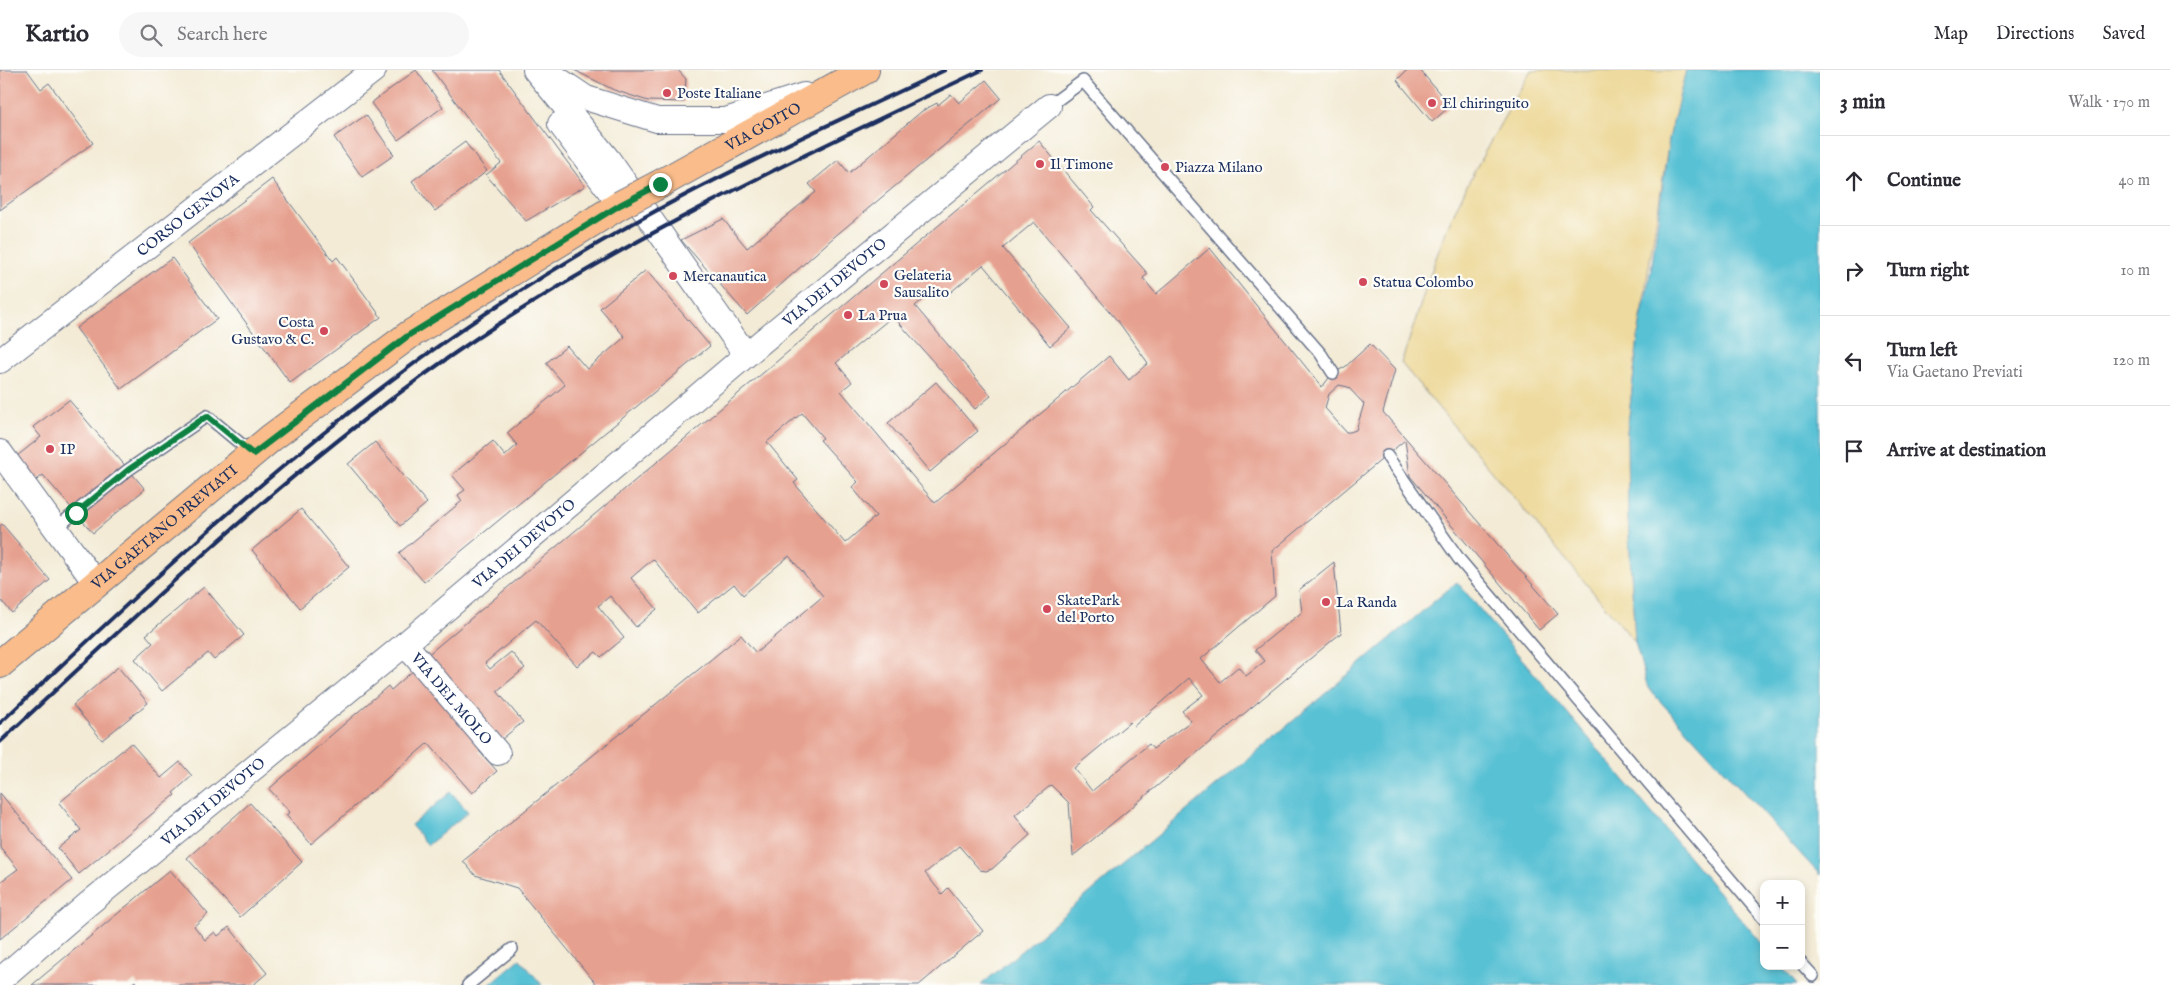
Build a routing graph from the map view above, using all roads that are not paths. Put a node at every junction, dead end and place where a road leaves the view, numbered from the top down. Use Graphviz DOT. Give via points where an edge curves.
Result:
graph roads {
  1 [pos="374,70"];
  2 [pos="527,70"];
  3 [pos="535,70"];
  4 [pos="545,70"];
  5 [pos="865,70"];
  6 [pos="834,86"];
  7 [pos="1049,106"];
  8 [pos="660,184"];
  9 [pos="620,205"];
  10 [pos="746,355"];
  11 [pos="0,361"];
  12 [pos="1333,373"];
  13 [pos="0,452"];
  14 [pos="253,454"];
  15 [pos="1387,456"];
  16 [pos="56,528"];
  17 [pos="96,584"];
  18 [pos="405,644"];
  19 [pos="0,664"];
  20 [pos="498,753"];
  21 [pos="1760,914"];
  22 [pos="512,949"];
  23 [pos="1805,967"];
  24 [pos="1813,976"];
  25 [pos="0,980"];
  26 [pos="468,985"];
  1 -- 11 [label="street, CORSO GENOVA"];
  2 -- 9 [label="street" via="532,86"];
  3 -- 10 [label="street" via="608,159"];
  4 -- 6 [label="street" via="586,98 657,120 726,120"];
  5 -- 6 [label="main road, VIA GOITO"];
  6 -- 8 [label="main road, VIA GOITO"];
  7 -- 10 [label="street, VIA DEI DEVOTO"];
  7 -- 12 [label="lane" via="1083,81 1321,354"];
  8 -- 9 [label="main road, VIA GAETANO PREVIATI, bridge"];
  9 -- 14 [label="main road, VIA GAETANO PREVIATI" via="409,335"];
  10 -- 18 [label="street, VIA DEI DEVOTO"];
  13 -- 16 [label="street"];
  14 -- 16 [label="lane" via="207,416 128,470"];
  14 -- 17 [label="main road, VIA GAETANO PREVIATI"];
  15 -- 21 [label="lane" via="1459,558"];
  16 -- 17 [label="street"];
  17 -- 19 [label="main road, VIA GAETANO PREVIATI"];
  18 -- 20 [label="street, VIA DEL MOLO"];
  18 -- 25 [label="street, VIA DEI DEVOTO"];
  22 -- 26 [label="lane"];
  23 -- 24 [label="lane"];
}
